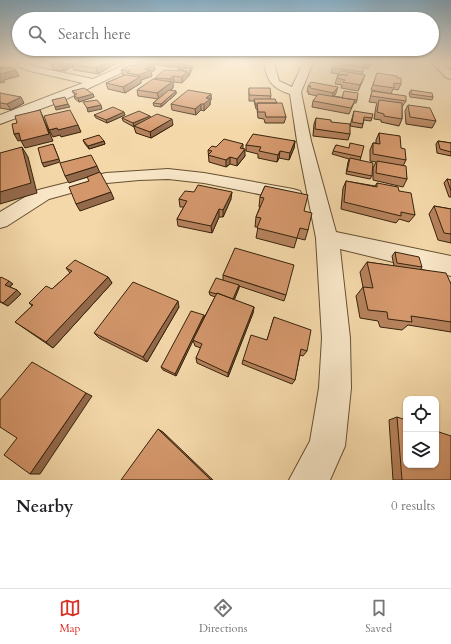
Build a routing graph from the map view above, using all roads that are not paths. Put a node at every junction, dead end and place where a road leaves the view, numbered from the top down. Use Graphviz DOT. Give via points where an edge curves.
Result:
graph roads {
  1 [pos="86,85"];
  2 [pos="277,85"];
  3 [pos="298,85"];
  4 [pos="295,92"];
  5 [pos="0,120"];
  6 [pos="318,199"];
  7 [pos="0,221"];
  8 [pos="327,238"];
  9 [pos="451,266"];
  10 [pos="309,480"];
  1 -- 5 [label="street"];
  2 -- 4 [label="street"];
  3 -- 4 [label="street"];
  4 -- 6 [label="street"];
  6 -- 7 [label="street" via="204,178 168,174 139,175 106,178 42,195"];
  6 -- 8 [label="street"];
  8 -- 9 [label="street"];
  8 -- 10 [label="street" via="336,338 335,388 327,446"];
}
